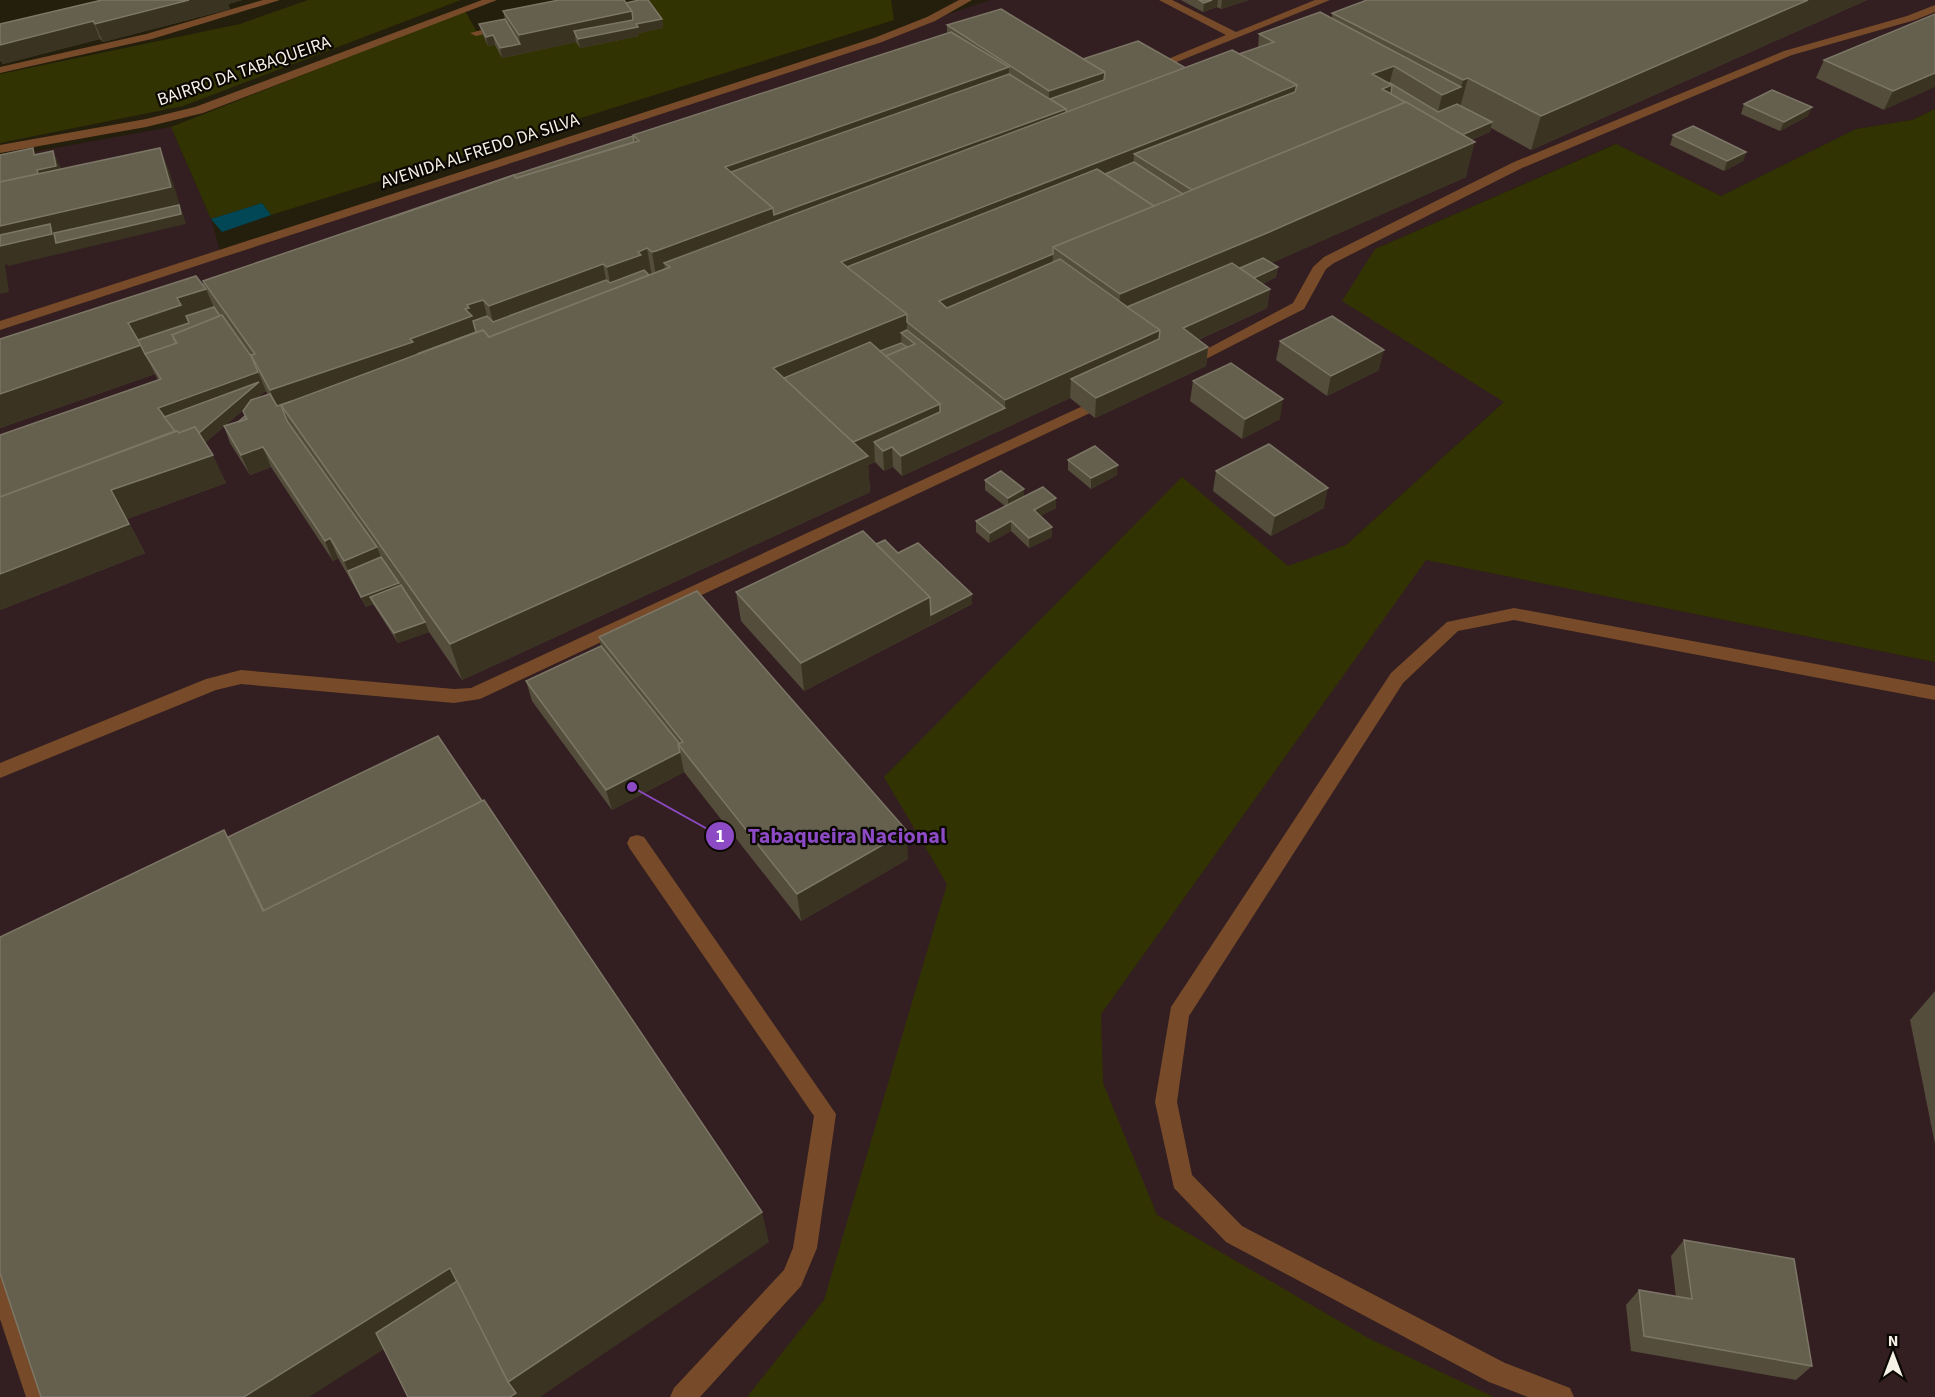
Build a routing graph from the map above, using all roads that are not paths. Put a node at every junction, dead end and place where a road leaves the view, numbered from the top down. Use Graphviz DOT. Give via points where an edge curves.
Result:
graph roads {
  1 [pos="275,0"];
  2 [pos="492,0"];
  3 [pos="966,0"];
  4 [pos="1325,0"];
  5 [pos="1164,1"];
  6 [pos="1935,8"];
  7 [pos="519,24"];
  8 [pos="476,33"];
  9 [pos="1236,36"];
  10 [pos="1167,63"];
  11 [pos="0,70"];
  12 [pos="0,149"];
  13 [pos="0,326"];
  14 [pos="1196,359"];
  15 [pos="1085,410"];
  16 [pos="1935,693"];
  17 [pos="0,771"];
  18 [pos="637,843"];
  19 [pos="0,1283"];
  20 [pos="39,1397"];
  21 [pos="683,1397"];
  22 [pos="1561,1397"];
  1 -- 11 [label="street" via="148,37"];
  2 -- 12 [label="street, BAIRRO DA TABAQUEIRA" via="199,110"];
  3 -- 13 [label="street, AVENIDA ALFREDO DA SILVA" via="878,40"];
  4 -- 9 [label="street"];
  5 -- 9 [label="street"];
  6 -- 14 [label="street" via="1788,53 1518,165 1329,260 1320,267 1299,306"];
  7 -- 8 [label="street"];
  9 -- 10 [label="street"];
  15 -- 17 [label="street" via="474,694 454,696 241,676 212,684"];
  16 -- 22 [label="street" via="1514,614 1453,626 1397,678 1179,1014 1166,1102 1182,1180 1234,1234 1498,1373"];
  18 -- 21 [label="street" via="825,1114 805,1248 793,1278"];
  19 -- 20 [label="street"];
}
